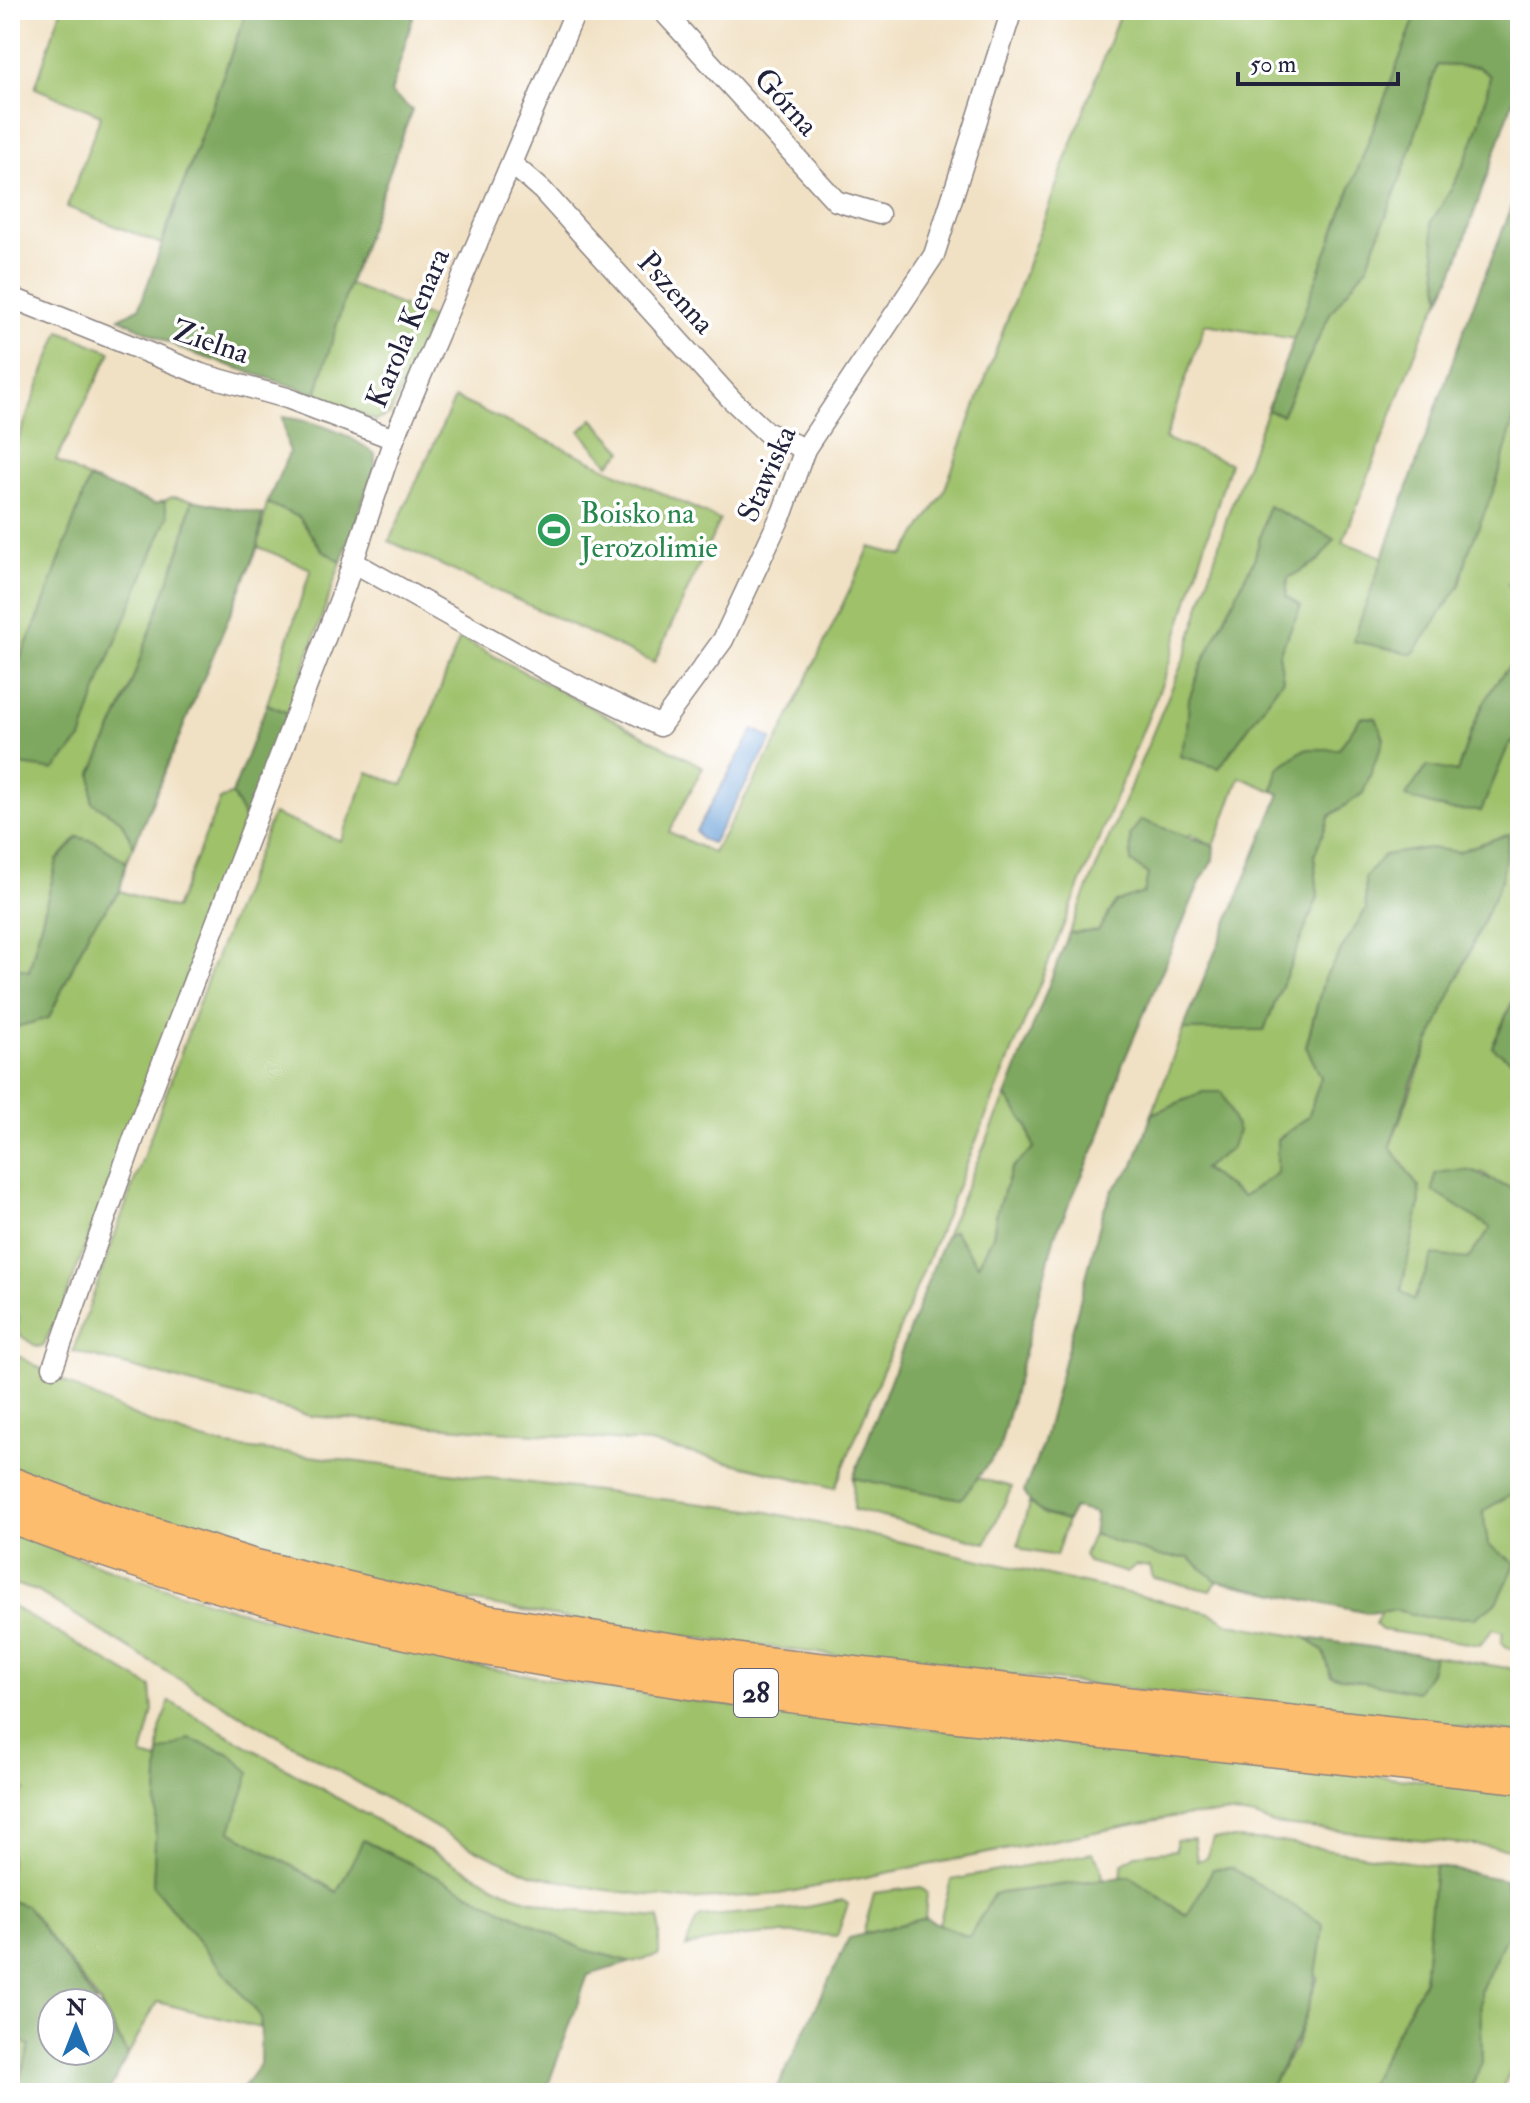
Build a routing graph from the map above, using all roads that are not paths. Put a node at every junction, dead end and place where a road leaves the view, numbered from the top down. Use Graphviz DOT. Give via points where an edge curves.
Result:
graph roads {
  1 [pos="576,10"];
  2 [pos="662,10"];
  3 [pos="1012,10"];
  4 [pos="512,164"];
  5 [pos="879,214"];
  6 [pos="10,297"];
  7 [pos="394,439"];
  8 [pos="805,449"];
  9 [pos="353,562"];
  10 [pos="53,1367"];
  11 [pos="10,1483"];
  12 [pos="10,1516"];
  13 [pos="1520,1747"];
  14 [pos="1520,1777"];
  1 -- 4 [label="street, Karola Kenara"];
  2 -- 5 [label="street, Górna" via="836,201"];
  3 -- 8 [label="street, Stawiska" via="934,255"];
  4 -- 7 [label="street, Karola Kenara"];
  4 -- 8 [label="street, Pszenna" via="542,190 732,400 766,432"];
  6 -- 7 [label="street, Zielna" via="201,374 287,398"];
  7 -- 9 [label="street, Karola Kenara"];
  8 -- 9 [label="street, Stawiska" via="783,511 723,640 660,726 550,672"];
  9 -- 10 [label="street, Karola Kenara" via="137,1129"];
  11 -- 13 [label="main road, 28" via="252,1565 513,1625 769,1664"];
  12 -- 14 [label="main road, 28" via="158,1569 286,1606 559,1665 780,1696"];
}
